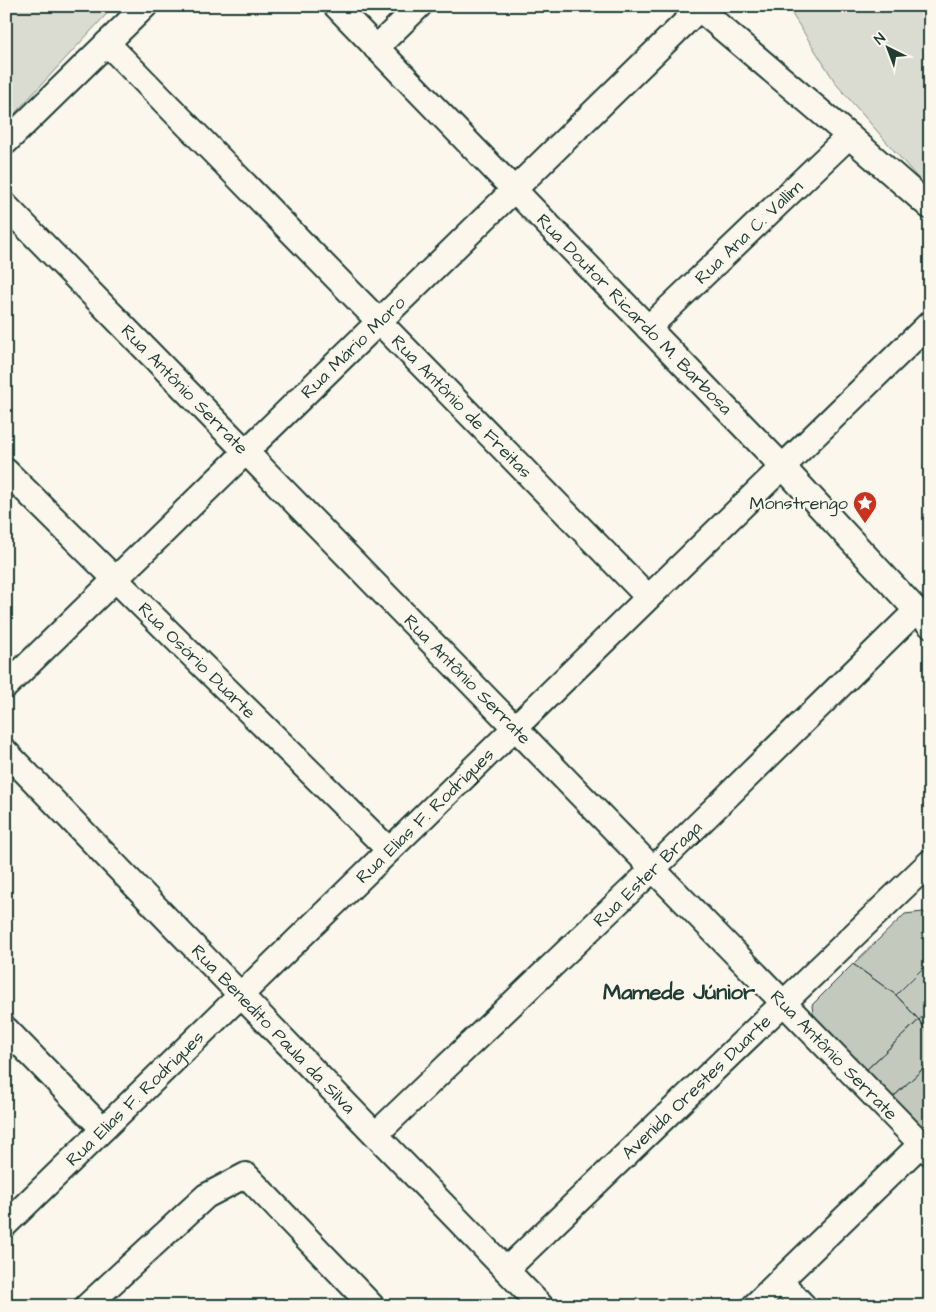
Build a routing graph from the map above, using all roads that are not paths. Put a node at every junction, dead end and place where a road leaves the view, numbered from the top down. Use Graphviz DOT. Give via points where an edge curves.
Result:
graph roads {
  1 [pos="145,6"];
  2 [pos="336,6"];
  3 [pos="419,6"];
  4 [pos="697,8"];
  5 [pos="107,43"];
  6 [pos="376,48"];
  7 [pos="849,136"];
  8 [pos="6,142"];
  9 [pos="513,189"];
  10 [pos="6,206"];
  11 [pos="930,207"];
  12 [pos="379,321"];
  13 [pos="930,323"];
  14 [pos="648,328"];
  15 [pos="246,451"];
  16 [pos="782,466"];
  17 [pos="6,471"];
  18 [pos="115,579"];
  19 [pos="648,597"];
  20 [pos="923,618"];
  21 [pos="6,686"];
  22 [pos="515,727"];
  23 [pos="6,752"];
  24 [pos="389,850"];
  25 [pos="653,869"];
  26 [pos="925,876"];
  27 [pos="241,995"];
  28 [pos="784,1003"];
  29 [pos="6,1030"];
  30 [pos="103,1130"];
  31 [pos="376,1134"];
  32 [pos="925,1148"];
  33 [pos="6,1224"];
  34 [pos="506,1270"];
  35 [pos="780,1281"];
  36 [pos="363,1303"];
  37 [pos="87,1306"];
  38 [pos="541,1306"];
  39 [pos="754,1306"];
  40 [pos="804,1306"];
  1 -- 5 [label="street"];
  2 -- 6 [label="street, Rua Doutor Ricardo M. Barbosa"];
  3 -- 6 [label="street"];
  4 -- 7 [label="street"];
  4 -- 9 [label="street, Rua Mário Moro"];
  5 -- 8 [label="street"];
  5 -- 12 [label="street, Rua Antônio de Freitas"];
  6 -- 9 [label="street, Rua Doutor Ricardo M. Barbosa"];
  7 -- 11 [label="street"];
  7 -- 14 [label="street, Rua Ana C. Vallim"];
  9 -- 12 [label="street, Rua Mário Moro"];
  9 -- 14 [label="street, Rua Doutor Ricardo M. Barbosa"];
  10 -- 15 [label="street, Rua Antônio Serrate"];
  12 -- 15 [label="street, Rua Mário Moro"];
  12 -- 19 [label="street, Rua Antônio de Freitas"];
  13 -- 16 [label="street, Rua Elias F. Rodrigues"];
  14 -- 16 [label="street, Rua Doutor Ricardo M. Barbosa"];
  15 -- 18 [label="street, Rua Mário Moro"];
  15 -- 22 [label="street, Rua Antônio Serrate"];
  16 -- 19 [label="street, Rua Elias F. Rodrigues"];
  16 -- 20 [label="street, Rua Doutor Ricardo M. Barbosa"];
  17 -- 18 [label="street, Rua Osório Duarte"];
  18 -- 21 [label="street, Rua Mário Moro"];
  18 -- 24 [label="street, Rua Osório Duarte"];
  19 -- 22 [label="street, Rua Elias F. Rodrigues"];
  20 -- 25 [label="street, Rua Ester Braga"];
  22 -- 24 [label="street, Rua Elias F. Rodrigues"];
  22 -- 25 [label="street, Rua Antônio Serrate"];
  23 -- 27 [label="street, Rua Benedito Paula da Silva"];
  24 -- 27 [label="street, Rua Elias F. Rodrigues"];
  25 -- 28 [label="street, Rua Antônio Serrate"];
  25 -- 31 [label="street, Rua Ester Braga"];
  26 -- 28 [label="street, Avenida Orestes Duarte"];
  27 -- 30 [label="street, Rua Elias F. Rodrigues"];
  27 -- 31 [label="street, Rua Benedito Paula da Silva"];
  28 -- 32 [label="street, Rua Antônio Serrate"];
  28 -- 34 [label="street, Avenida Orestes Duarte"];
  29 -- 30 [label="street"];
  30 -- 33 [label="street, Rua Elias F. Rodrigues"];
  31 -- 34 [label="street, Rua Benedito Paula da Silva"];
  32 -- 35 [label="street"];
  34 -- 38 [label="street, Rua Benedito Paula da Silva"];
  35 -- 39 [label="street"];
  35 -- 40 [label="street"];
  36 -- 37 [label="street" via="246,1175 206,1196"];
}
